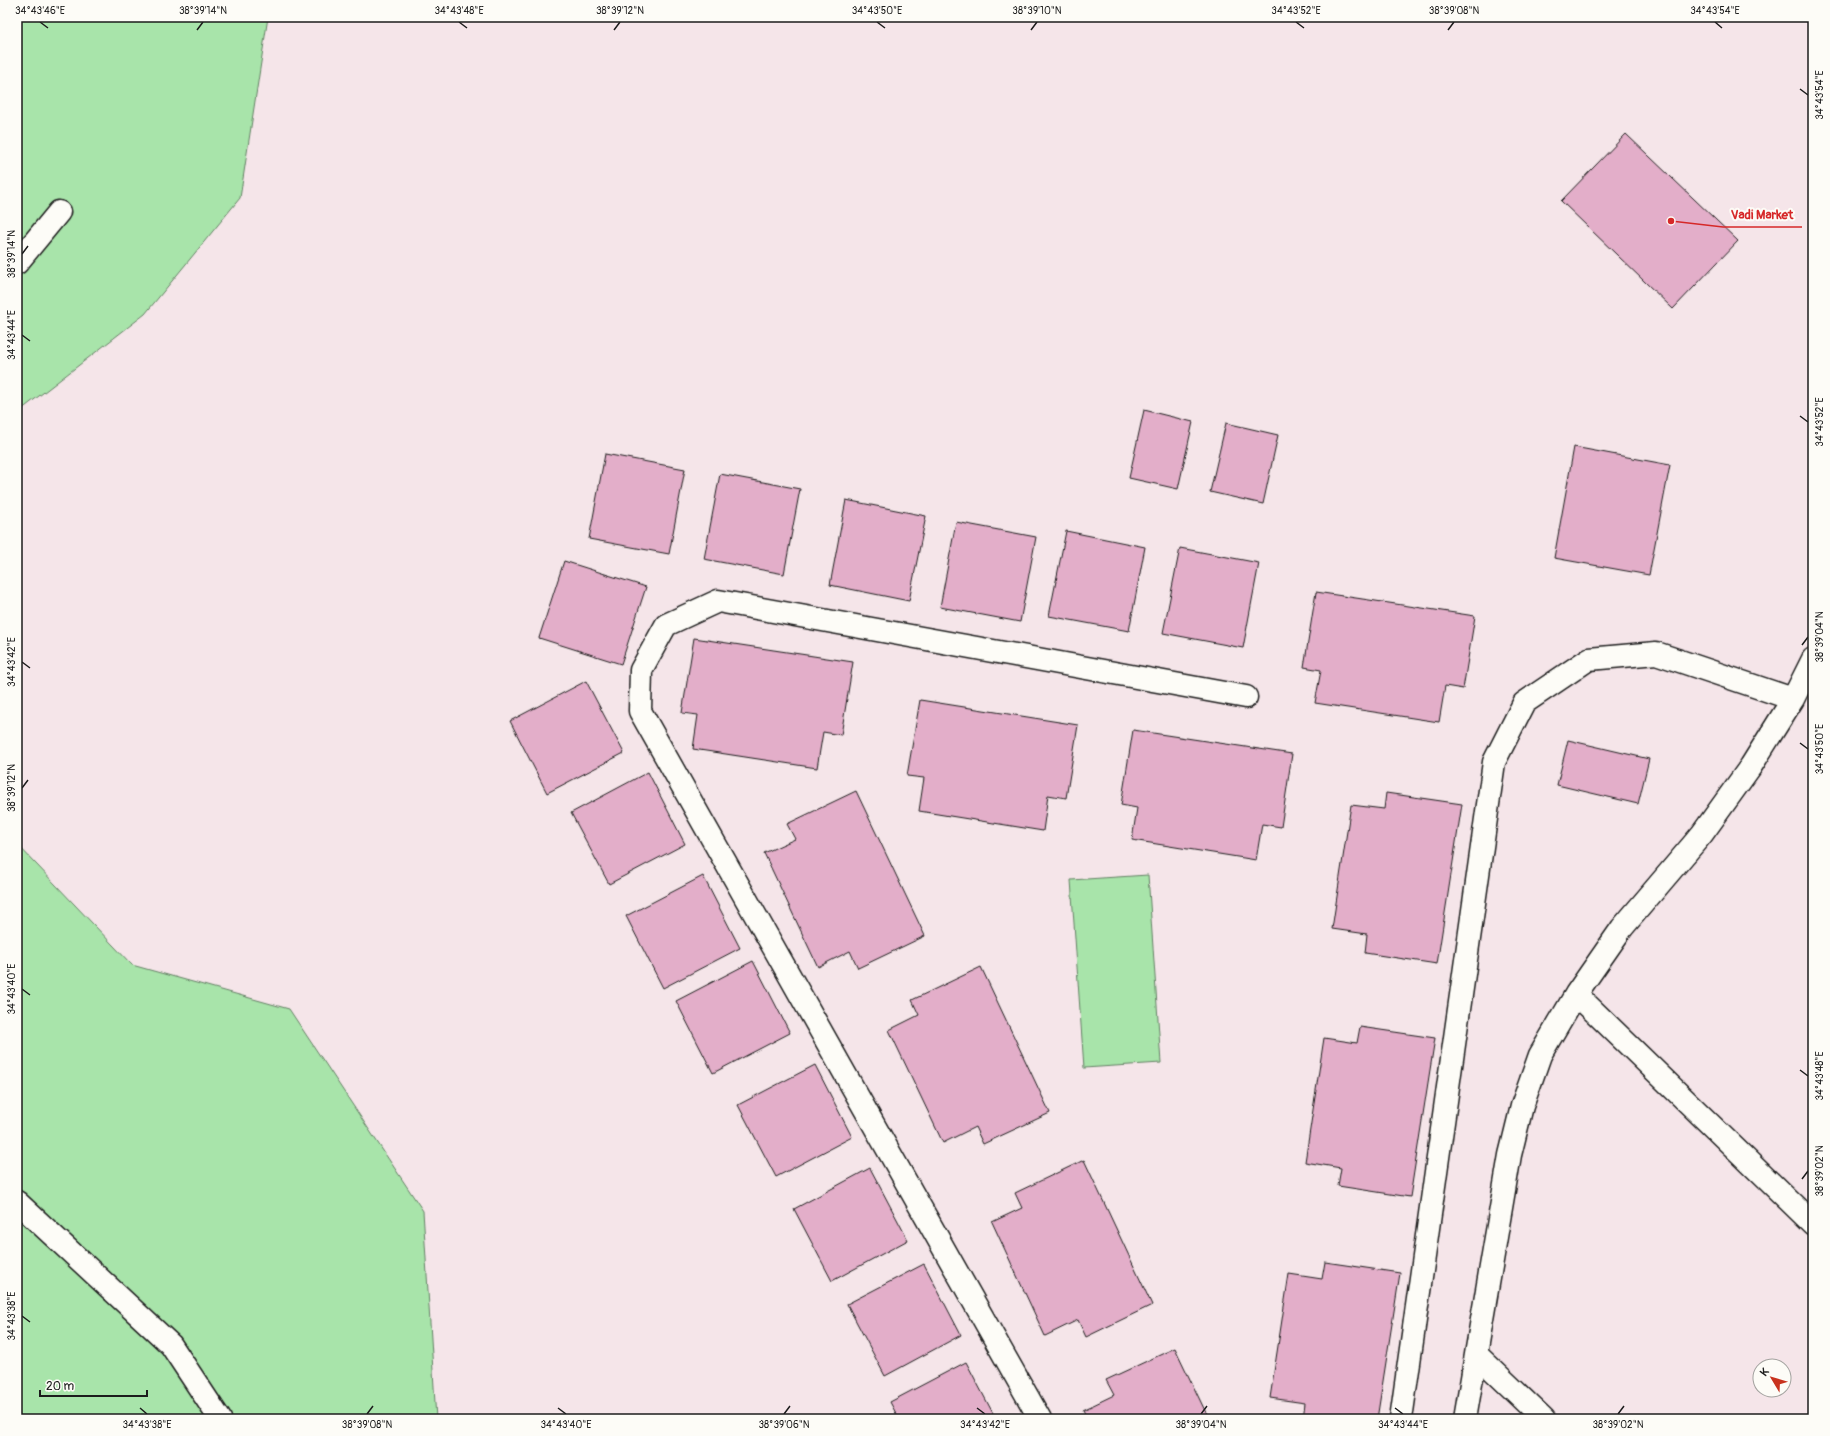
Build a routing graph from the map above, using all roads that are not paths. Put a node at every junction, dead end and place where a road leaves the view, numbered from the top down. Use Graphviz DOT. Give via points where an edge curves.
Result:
graph roads {
  1 [pos="59,212"];
  2 [pos="17,263"];
  3 [pos="1813,659"];
  4 [pos="1246,697"];
  5 [pos="1793,699"];
  6 [pos="1576,994"];
  7 [pos="17,1202"];
  8 [pos="1813,1224"];
  9 [pos="1476,1354"];
  10 [pos="220,1419"];
  11 [pos="1040,1419"];
  12 [pos="1401,1419"];
  13 [pos="1465,1419"];
  14 [pos="1544,1419"];
  1 -- 2 [label="street"];
  3 -- 5 [label="street"];
  4 -- 11 [label="street" via="718,601 666,625 641,670 640,711"];
  5 -- 6 [label="street" via="1751,766 1702,834 1622,928"];
  5 -- 12 [label="street" via="1656,653 1590,659 1524,703 1494,762"];
  6 -- 8 [label="street"];
  6 -- 9 [label="street" via="1540,1055 1522,1106 1510,1155"];
  7 -- 10 [label="street" via="171,1345"];
  9 -- 13 [label="street"];
  9 -- 14 [label="street"];
}
